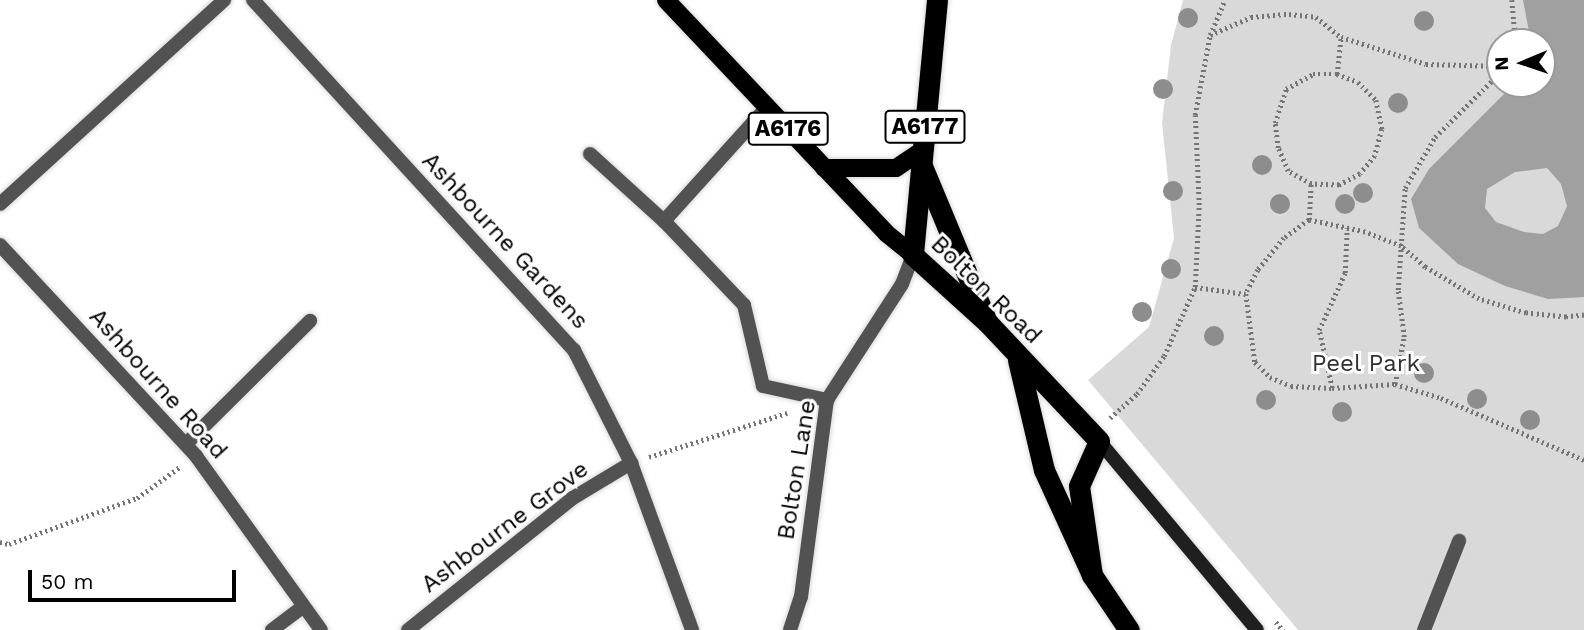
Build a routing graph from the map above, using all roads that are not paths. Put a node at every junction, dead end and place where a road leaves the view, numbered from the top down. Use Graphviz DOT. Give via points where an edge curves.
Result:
graph roads {
  1 [pos="224,0"];
  2 [pos="254,0"];
  3 [pos="666,0"];
  4 [pos="937,0"];
  5 [pos="767,107"];
  6 [pos="590,154"];
  7 [pos="922,157"];
  8 [pos="824,168"];
  9 [pos="0,204"];
  10 [pos="664,221"];
  11 [pos="0,245"];
  12 [pos="913,255"];
  13 [pos="310,321"];
  14 [pos="987,322"];
  15 [pos="1017,357"];
  16 [pos="827,400"];
  17 [pos="1099,441"];
  18 [pos="186,444"];
  19 [pos="631,463"];
  20 [pos="1459,541"];
  21 [pos="1092,575"];
  22 [pos="302,607"];
  23 [pos="272,630"];
  24 [pos="321,630"];
  25 [pos="408,630"];
  26 [pos="692,630"];
  27 [pos="790,630"];
  28 [pos="1129,630"];
  29 [pos="1257,630"];
  30 [pos="1423,630"];
  1 -- 9 [label="street"];
  2 -- 19 [label="street, Ashbourne Gardens" via="575,349"];
  3 -- 5 [label="main road, Bolton Road / A6176"];
  4 -- 7 [label="highway, A6177"];
  5 -- 8 [label="main road, Bolton Road / A6176"];
  5 -- 10 [label="street"];
  6 -- 10 [label="street"];
  7 -- 8 [label="main road, A6176" via="896,168"];
  7 -- 12 [label="highway, A6177"];
  7 -- 14 [label="highway, A6177"];
  8 -- 12 [label="main road, Bolton Road / A6176"];
  10 -- 16 [label="street" via="744,305 763,386"];
  11 -- 18 [label="street, Ashbourne Road"];
  12 -- 14 [label="highway, Bolton Road / A6177"];
  12 -- 16 [label="street, Bolton Lane" via="902,284"];
  13 -- 18 [label="street"];
  14 -- 15 [label="highway, Bolton Road / A6177"];
  15 -- 17 [label="highway, Bolton Road"];
  15 -- 21 [label="highway, A6177" via="1044,470"];
  16 -- 27 [label="street, Bolton Lane" via="801,597"];
  17 -- 21 [label="highway" via="1079,485"];
  17 -- 29 [label="street, Bolton Road"];
  18 -- 22 [label="street, Ashbourne Road"];
  19 -- 25 [label="street, Ashbourne Grove" via="573,498"];
  19 -- 26 [label="street, Ashbourne Gardens"];
  20 -- 30 [label="street"];
  21 -- 28 [label="highway, A6177"];
  22 -- 23 [label="street"];
  22 -- 24 [label="street, Ashbourne Road"];
}
